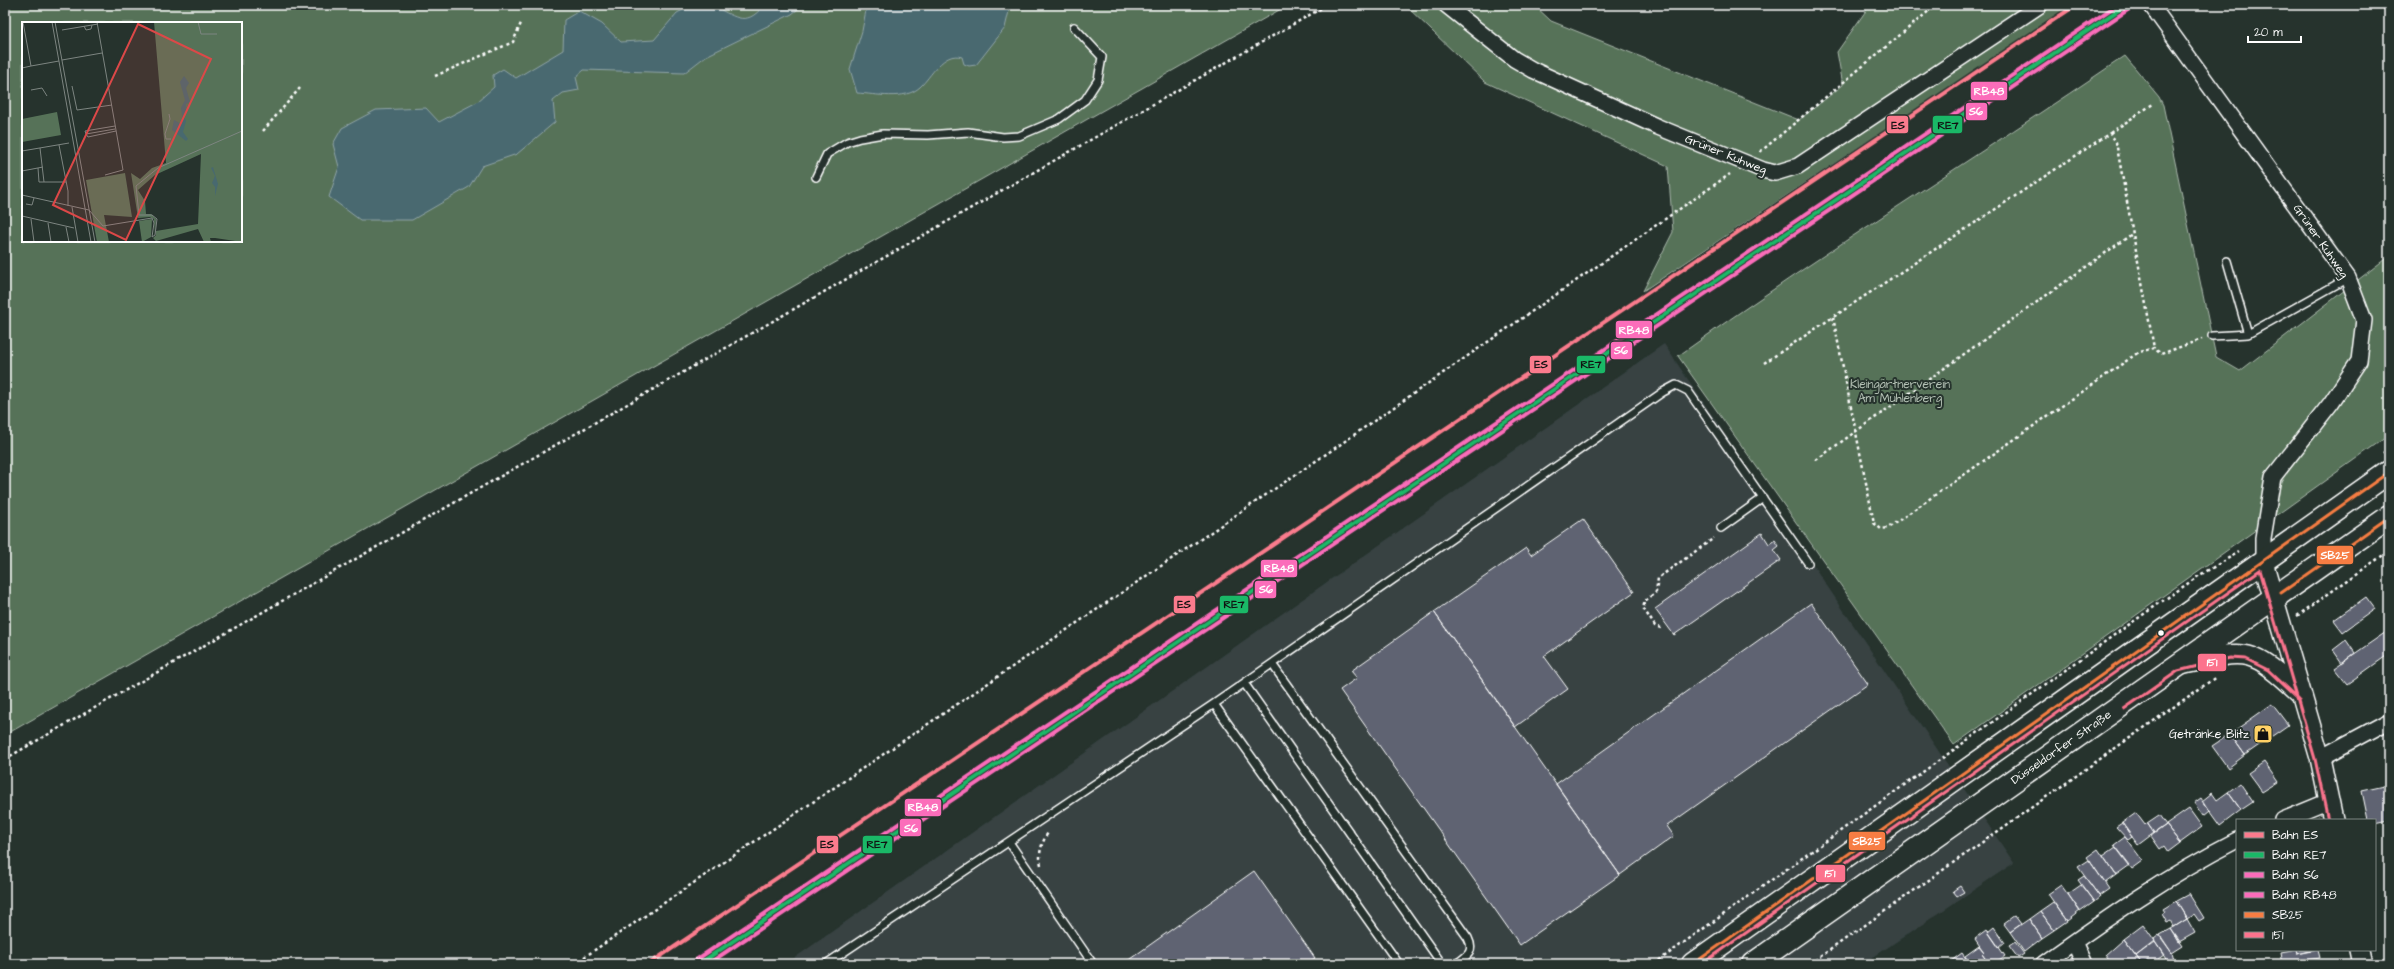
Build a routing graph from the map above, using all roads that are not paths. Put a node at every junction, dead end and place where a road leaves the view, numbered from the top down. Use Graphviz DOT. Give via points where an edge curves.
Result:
graph roads {
  1 [pos="1446,5"];
  2 [pos="2040,5"];
  3 [pos="2151,5"];
  4 [pos="1074,27"];
  5 [pos="816,177"];
  6 [pos="2227,261"];
  7 [pos="2348,278"];
  8 [pos="2248,334"];
  9 [pos="2212,336"];
  10 [pos="2383,465"];
  11 [pos="1763,498"];
  12 [pos="2389,517"];
  13 [pos="1721,528"];
  14 [pos="2263,562"];
  15 [pos="1808,563"];
  16 [pos="2272,599"];
  17 [pos="1272,664"];
  18 [pos="2176,666"];
  19 [pos="1244,683"];
  20 [pos="2302,695"];
  21 [pos="1214,704"];
  22 [pos="2389,721"];
  23 [pos="2320,758"];
  24 [pos="2329,801"];
  25 [pos="2285,819"];
  26 [pos="2333,819"];
  27 [pos="2236,841"];
  28 [pos="1009,842"];
  29 [pos="2074,942"];
  30 [pos="2359,951"];
  31 [pos="826,964"];
  32 [pos="1093,964"];
  33 [pos="1399,964"];
  34 [pos="1442,964"];
  35 [pos="1456,964"];
  36 [pos="1692,964"];
  37 [pos="1753,964"];
  38 [pos="2043,964"];
  39 [pos="2084,964"];
  40 [pos="2362,964"];
  1 -- 2 [label="street, Grüner Kuhweg" via="1508,54 1533,70 1746,164 1774,173 1798,166"];
  3 -- 7 [label="street, Grüner Kuhweg"];
  4 -- 5 [label="lane" via="1102,58 1098,80 1085,100 1059,119 1019,136 1003,137 968,132 928,135 883,134 860,138 847,142 828,154"];
  6 -- 8 [label="lane"];
  7 -- 8 [label="lane"];
  7 -- 14 [label="street, Grüner Kuhweg" via="2364,320 2359,361 2273,477 2262,538"];
  8 -- 9 [label="lane"];
  10 -- 14 [label="main road"];
  11 -- 13 [label="lane"];
  11 -- 15 [label="lane"];
  11 -- 17 [label="lane" via="1688,391 1676,385"];
  12 -- 16 [label="main road, Düsseldorfer Straße"];
  14 -- 16 [label="street"];
  14 -- 36 [label="main road"];
  16 -- 18 [label="main road, Düsseldorfer Straße"];
  16 -- 20 [label="street"];
  17 -- 19 [label="lane"];
  17 -- 35 [label="lane" via="1468,938 1472,946 1470,954"];
  18 -- 20 [label="street" via="2230,653 2247,654 2271,666"];
  18 -- 37 [label="main road, Düsseldorfer Straße"];
  19 -- 21 [label="lane"];
  19 -- 34 [label="lane"];
  20 -- 23 [label="street"];
  21 -- 28 [label="lane"];
  21 -- 33 [label="lane"];
  22 -- 23 [label="street"];
  23 -- 24 [label="street"];
  24 -- 25 [label="street"];
  24 -- 26 [label="street"];
  27 -- 29 [label="street" via="2161,882"];
  28 -- 31 [label="lane"];
  28 -- 32 [label="lane"];
  29 -- 38 [label="street"];
  29 -- 39 [label="street"];
  30 -- 40 [label="street"];
}
